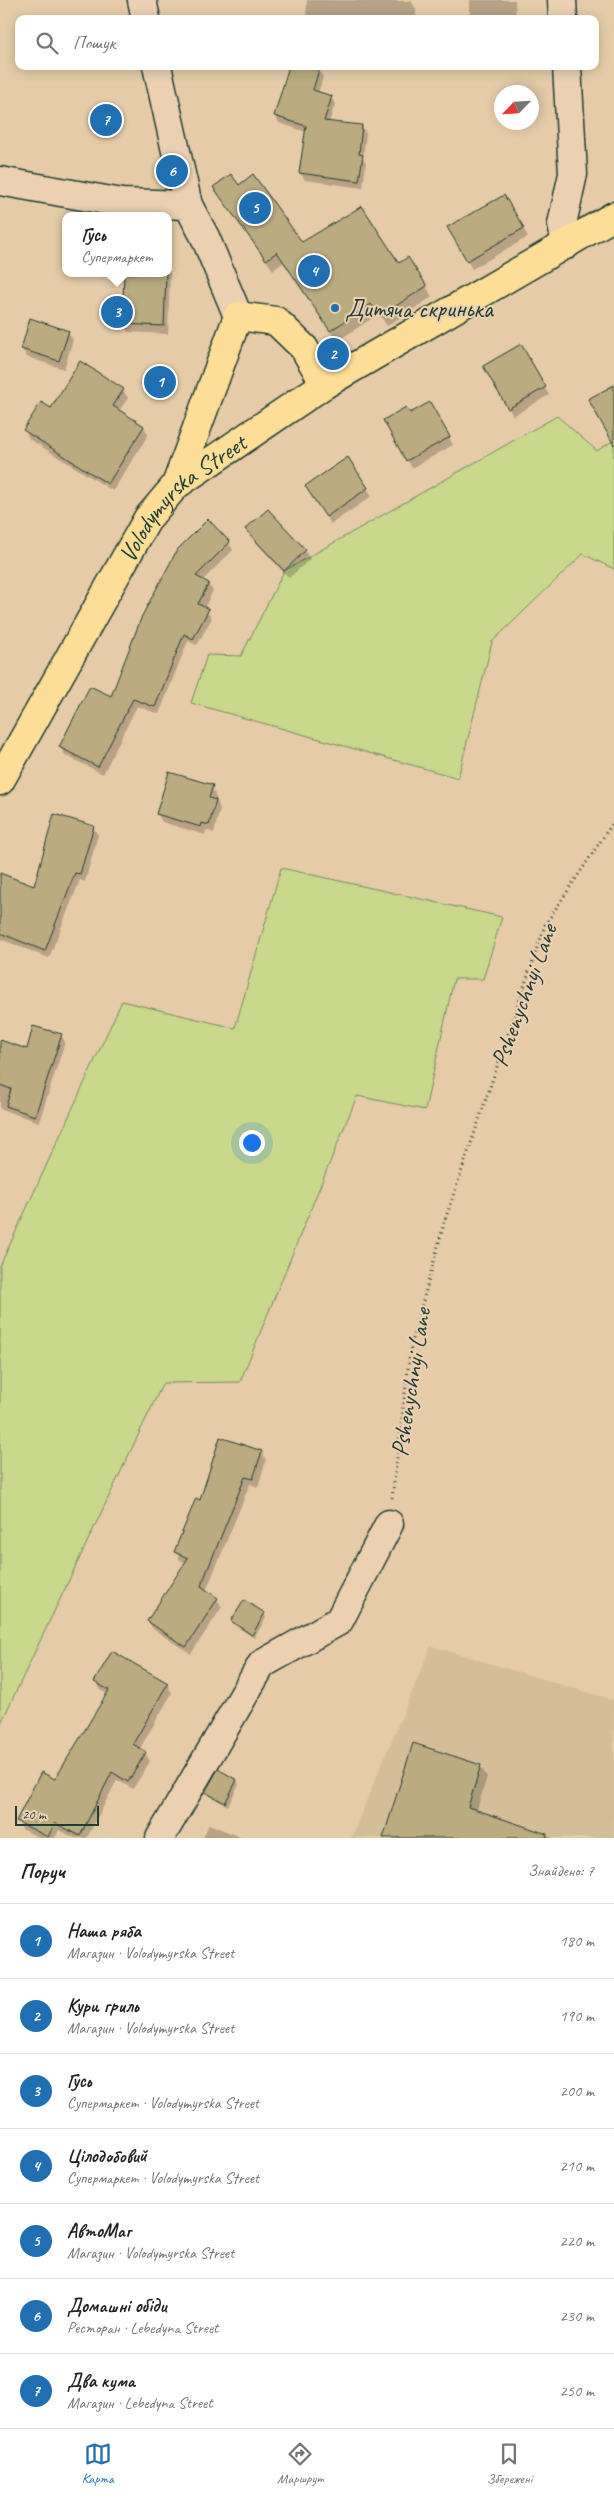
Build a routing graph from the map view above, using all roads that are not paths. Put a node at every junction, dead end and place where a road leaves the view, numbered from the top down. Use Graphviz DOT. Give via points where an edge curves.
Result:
graph roads {
  1 [pos="142,0"];
  2 [pos="562,0"];
  3 [pos="145,15"];
  4 [pos="564,15"];
  5 [pos="158,70"];
  6 [pos="566,70"];
  7 [pos="0,181"];
  8 [pos="188,205"];
  9 [pos="614,216"];
  10 [pos="566,245"];
  11 [pos="238,316"];
  12 [pos="325,384"];
  13 [pos="176,485"];
  14 [pos="0,781"];
  15 [pos="389,1524"];
  16 [pos="160,1838"];
  1 -- 3 [label="street"];
  2 -- 4 [label="street"];
  5 -- 8 [label="street"];
  6 -- 10 [label="street" via="574,174 562,224"];
  7 -- 8 [label="street" via="122,203"];
  8 -- 11 [label="street" via="206,237"];
  9 -- 10 [label="main road, Volodymyrska Street"];
  10 -- 12 [label="main road, Volodymyrska Street"];
  11 -- 12 [label="main road" via="276,321 304,348"];
  11 -- 13 [label="main road"];
  12 -- 13 [label="main road, Volodymyrska Street"];
  13 -- 14 [label="main road, Volodymyrska Street" via="148,518"];
  15 -- 16 [label="street" via="339,1621 262,1664"];
}
